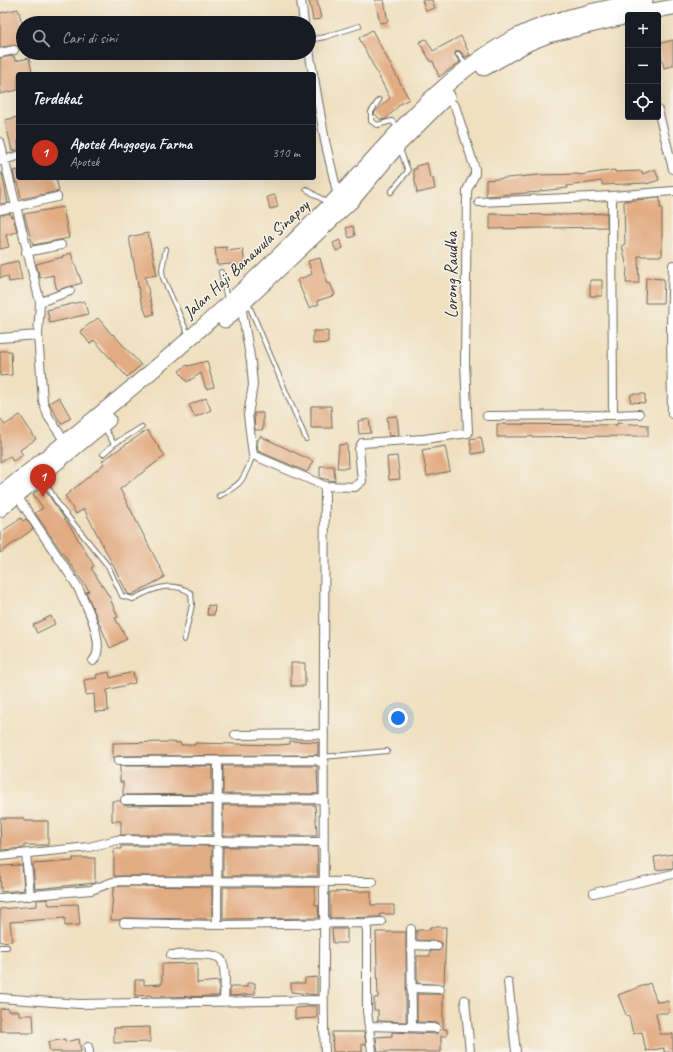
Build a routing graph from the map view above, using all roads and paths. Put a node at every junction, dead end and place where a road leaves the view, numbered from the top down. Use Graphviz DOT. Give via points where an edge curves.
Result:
graph roads {
  1 [pos="301,0"];
  2 [pos="648,4"];
  3 [pos="673,7"];
  4 [pos="637,12"];
  5 [pos="303,16"];
  6 [pos="625,17"];
  7 [pos="359,26"];
  8 [pos="316,39"];
  9 [pos="14,50"];
  10 [pos="0,53"];
  11 [pos="458,54"];
  12 [pos="311,60"];
  13 [pos="468,66"];
  14 [pos="313,72"];
  15 [pos="316,89"];
  16 [pos="445,98"];
  17 [pos="379,100"];
  18 [pos="660,120"];
  19 [pos="400,129"];
  20 [pos="0,142"];
  21 [pos="398,145"];
  22 [pos="16,156"];
  23 [pos="2,160"];
  24 [pos="673,170"];
  25 [pos="306,188"];
  26 [pos="673,191"];
  27 [pos="391,192"];
  28 [pos="612,196"];
  29 [pos="57,197"];
  30 [pos="334,200"];
  31 [pos="479,202"];
  32 [pos="15,207"];
  33 [pos="0,210"];
  34 [pos="61,245"];
  35 [pos="166,249"];
  36 [pos="26,252"];
  37 [pos="673,265"];
  38 [pos="221,272"];
  39 [pos="70,291"];
  40 [pos="40,302"];
  41 [pos="239,303"];
  42 [pos="38,335"];
  43 [pos="0,338"];
  44 [pos="190,338"];
  45 [pos="639,414"];
  46 [pos="672,414"];
  47 [pos="613,415"];
  48 [pos="487,416"];
  49 [pos="103,425"];
  50 [pos="142,427"];
  51 [pos="306,439"];
  52 [pos="65,442"];
  53 [pos="114,444"];
  54 [pos="103,454"];
  55 [pos="253,455"];
  56 [pos="41,475"];
  57 [pos="325,486"];
  58 [pos="0,495"];
  59 [pos="17,496"];
  60 [pos="219,496"];
  61 [pos="0,509"];
  62 [pos="184,640"];
  63 [pos="93,661"];
  64 [pos="323,734"];
  65 [pos="235,735"];
  66 [pos="387,751"];
  67 [pos="322,760"];
  68 [pos="118,761"];
  69 [pos="218,761"];
  70 [pos="323,799"];
  71 [pos="124,800"];
  72 [pos="218,800"];
  73 [pos="218,840"];
  74 [pos="324,842"];
  75 [pos="26,854"];
  76 [pos="0,856"];
  77 [pos="673,874"];
  78 [pos="218,882"];
  79 [pos="324,882"];
  80 [pos="372,882"];
  81 [pos="594,893"];
  82 [pos="30,896"];
  83 [pos="0,898"];
  84 [pos="381,922"];
  85 [pos="124,923"];
  86 [pos="324,923"];
  87 [pos="365,923"];
  88 [pos="218,925"];
  89 [pos="411,928"];
  90 [pos="411,945"];
  91 [pos="437,946"];
  92 [pos="0,947"];
  93 [pos="7,947"];
  94 [pos="171,955"];
  95 [pos="508,982"];
  96 [pos="411,988"];
  97 [pos="440,989"];
  98 [pos="0,998"];
  99 [pos="323,1000"];
  100 [pos="465,1000"];
  101 [pos="224,1002"];
  102 [pos="370,1026"];
  103 [pos="412,1027"];
  104 [pos="436,1028"];
  105 [pos="325,1052"];
  106 [pos="372,1052"];
  107 [pos="470,1052"];
  108 [pos="516,1052"];
  1 -- 5 [label="street"];
  2 -- 3 [label="highway, Jalan Haji Banawula Sinapoy"];
  2 -- 4 [label="highway, Jalan Haji Banawula Sinapoy"];
  2 -- 13 [label="highway, Jalan Haji Banawula Sinapoy" via="568,17 533,29"];
  6 -- 16 [label="highway, Jalan Haji Banawula Sinapoy" via="548,35 528,43 475,73"];
  7 -- 8 [label="lane"];
  9 -- 10 [label="street"];
  11 -- 13 [label="lane"];
  12 -- 14 [label="street"];
  13 -- 19 [label="highway, Jalan Haji Banawula Sinapoy" via="426,102"];
  15 -- 30 [label="street"];
  16 -- 21 [label="highway, Jalan Haji Banawula Sinapoy"];
  16 -- 57 [label="street, Lorong Raudha" via="455,106 466,136 475,174 467,190 465,362 468,432 438,437 362,442 361,484 355,487"];
  17 -- 19 [label="lane" via="371,112 371,121 378,125 392,121"];
  18 -- 24 [label="street"];
  19 -- 30 [label="highway, Jalan Haji Banawula Sinapoy"];
  20 -- 23 [label="street"];
  21 -- 27 [label="lane" via="408,171"];
  21 -- 41 [label="highway, Jalan Haji Banawula Sinapoy" via="352,200"];
  22 -- 23 [label="street"];
  23 -- 32 [label="street"];
  25 -- 30 [label="lane"];
  26 -- 28 [label="street"];
  28 -- 31 [label="street"];
  28 -- 47 [label="street"];
  29 -- 32 [label="street"];
  30 -- 41 [label="highway, Jalan Haji Banawula Sinapoy"];
  32 -- 33 [label="street"];
  32 -- 36 [label="street"];
  34 -- 36 [label="street"];
  35 -- 44 [label="lane" via="163,278"];
  36 -- 40 [label="street"];
  37 -- 46 [label="street"];
  38 -- 41 [label="lane"];
  39 -- 40 [label="street"];
  40 -- 42 [label="street"];
  41 -- 44 [label="highway, Jalan Haji Banawula Sinapoy"];
  41 -- 49 [label="highway, Jalan Haji Banawula Sinapoy"];
  41 -- 51 [label="lane"];
  41 -- 55 [label="street" via="251,362 253,385 248,415"];
  42 -- 43 [label="street"];
  42 -- 52 [label="street" via="43,401 48,416"];
  44 -- 52 [label="highway, Jalan Haji Banawula Sinapoy"];
  45 -- 47 [label="street"];
  47 -- 48 [label="street"];
  49 -- 53 [label="lane"];
  49 -- 56 [label="highway, Jalan Haji Banawula Sinapoy"];
  50 -- 53 [label="lane"];
  52 -- 58 [label="highway, Jalan Haji Banawula Sinapoy"];
  53 -- 54 [label="lane"];
  55 -- 57 [label="street"];
  55 -- 60 [label="lane" via="243,479 237,486"];
  56 -- 59 [label="highway, Jalan Haji Banawula Sinapoy"];
  56 -- 62 [label="lane" via="60,507 108,566 122,596 133,599 153,588 171,586 182,587 191,594 192,605"];
  57 -- 64 [label="street"];
  59 -- 61 [label="highway, Jalan Haji Banawula Sinapoy"];
  59 -- 63 [label="street" via="81,594 96,634 98,648"];
  64 -- 65 [label="street"];
  64 -- 67 [label="street"];
  66 -- 67 [label="lane"];
  67 -- 69 [label="street"];
  67 -- 70 [label="street"];
  68 -- 69 [label="street"];
  69 -- 72 [label="street"];
  70 -- 72 [label="street"];
  70 -- 74 [label="street"];
  71 -- 72 [label="street"];
  72 -- 73 [label="street"];
  73 -- 74 [label="street"];
  73 -- 75 [label="street" via="118,840 88,847"];
  73 -- 78 [label="street"];
  74 -- 79 [label="street"];
  75 -- 76 [label="street"];
  75 -- 82 [label="street"];
  77 -- 81 [label="street"];
  78 -- 79 [label="street"];
  78 -- 82 [label="street" via="113,882 91,890"];
  78 -- 88 [label="street"];
  79 -- 80 [label="street"];
  79 -- 86 [label="street"];
  82 -- 83 [label="street"];
  84 -- 87 [label="street"];
  85 -- 88 [label="street"];
  86 -- 87 [label="street"];
  86 -- 88 [label="street"];
  86 -- 99 [label="street"];
  87 -- 102 [label="street" via="367,1011"];
  89 -- 90 [label="street"];
  90 -- 91 [label="street"];
  90 -- 96 [label="street"];
  92 -- 93 [label="lane"];
  94 -- 101 [label="street" via="212,955 219,958 224,971"];
  95 -- 108 [label="street"];
  96 -- 97 [label="street"];
  96 -- 103 [label="street"];
  98 -- 101 [label="street" via="79,1004"];
  99 -- 101 [label="street"];
  99 -- 105 [label="street"];
  100 -- 107 [label="street"];
  102 -- 103 [label="street"];
  102 -- 106 [label="street"];
  103 -- 104 [label="street"];
}
